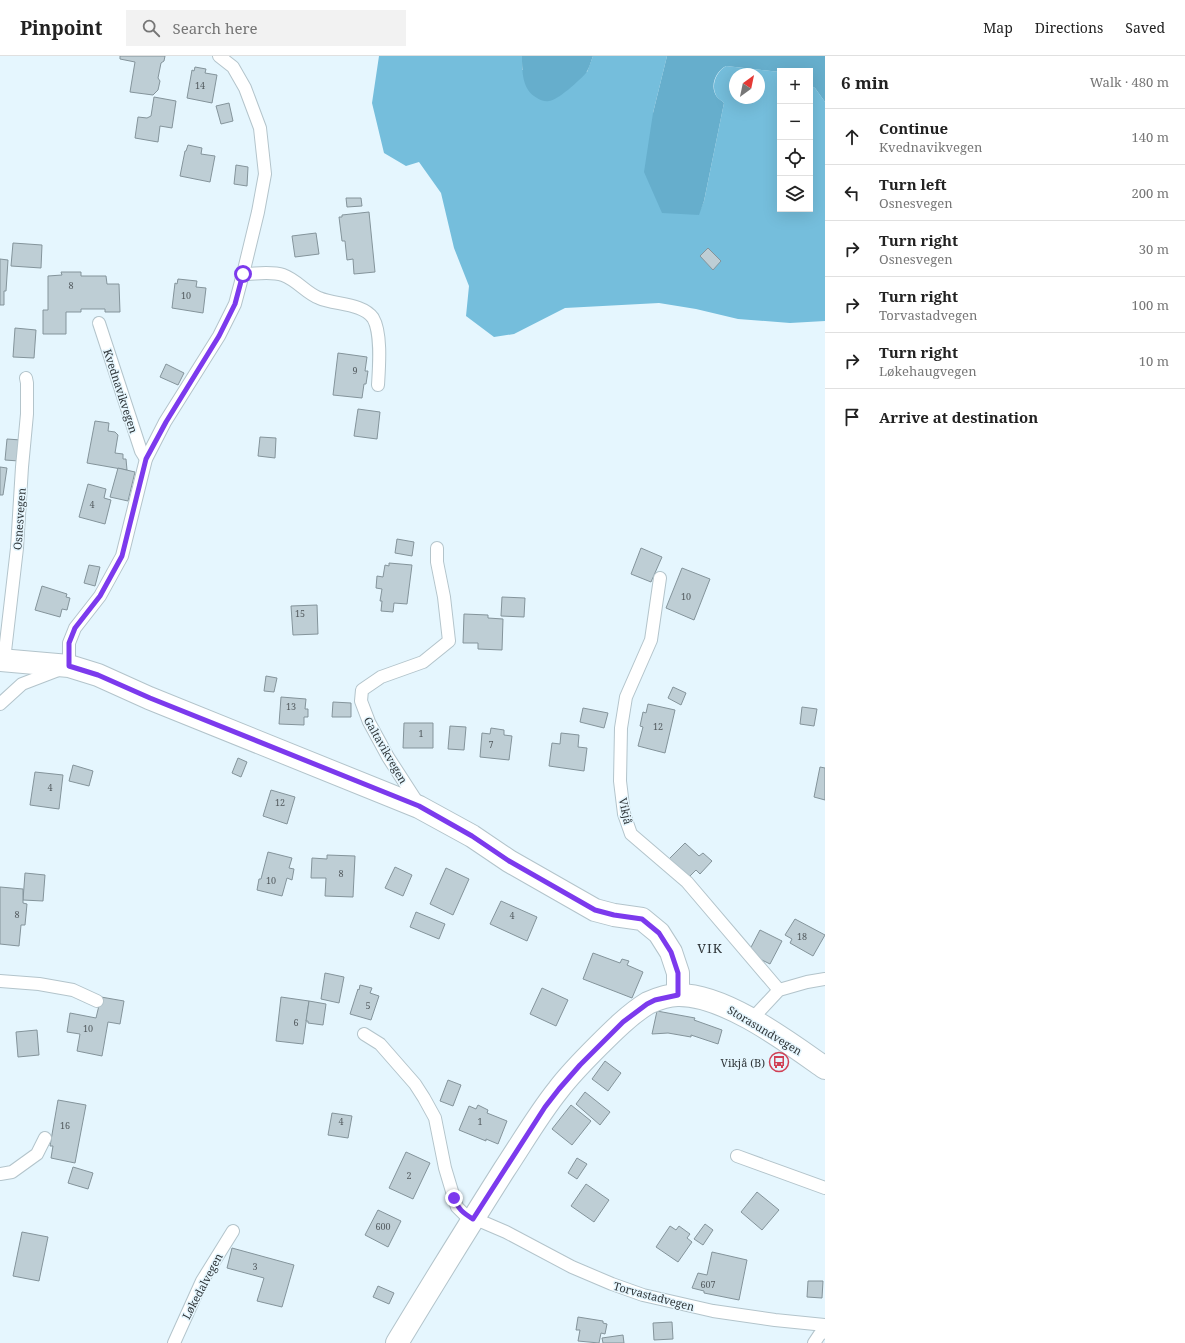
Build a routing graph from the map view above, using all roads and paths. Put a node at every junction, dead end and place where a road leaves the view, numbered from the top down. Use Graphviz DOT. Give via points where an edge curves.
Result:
graph roads {
  1 [pos="219,56"];
  2 [pos="243,274"];
  3 [pos="99,323"];
  4 [pos="26,378"];
  5 [pos="378,385"];
  6 [pos="146,459"];
  7 [pos="437,548"];
  8 [pos="660,578"];
  9 [pos="2,660"];
  10 [pos="69,666"];
  11 [pos="0,704"];
  12 [pos="422,809"];
  13 [pos="825,979"];
  14 [pos="0,981"];
  15 [pos="779,990"];
  16 [pos="678,995"];
  17 [pos="97,1001"];
  18 [pos="751,1020"];
  19 [pos="364,1034"];
  20 [pos="825,1068"];
  21 [pos="45,1138"];
  22 [pos="737,1156"];
  23 [pos="0,1174"];
  24 [pos="825,1188"];
  25 [pos="473,1219"];
  26 [pos="233,1231"];
  27 [pos="825,1325"];
  28 [pos="825,1332"];
  29 [pos="174,1343"];
  30 [pos="397,1343"];
  31 [pos="814,1343"];
  1 -- 2 [label="lane" via="233,67 245,88 260,128 265,174"];
  2 -- 5 [label="lane" via="282,275 318,298 354,306 372,317 376,325 380,357"];
  2 -- 6 [label="lane" via="235,304 219,336"];
  3 -- 6 [label="lane, Kvednavikvegen" via="141,451"];
  4 -- 9 [label="lane, Osnesvegen" via="27,414 17,548"];
  6 -- 10 [label="lane" via="122,556 100,596 75,628 69,643"];
  7 -- 12 [label="lane, Galtavikvegen" via="449,641 423,662 381,677 362,690 361,701 388,757"];
  8 -- 15 [label="lane, Vikjå" via="651,640 626,697 621,728 620,781 624,814 631,834 687,882"];
  9 -- 10 [label="street, Osnesvegen"];
  10 -- 11 [label="lane" via="22,684"];
  10 -- 12 [label="street, Osnesvegen" via="98,675"];
  12 -- 16 [label="street, Osnesvegen" via="595,910 642,919 659,933 671,952 678,973"];
  13 -- 15 [label="lane"];
  14 -- 17 [label="lane" via="74,990"];
  15 -- 18 [label="lane"];
  16 -- 18 [label="street, Storasundvegen" via="719,1003"];
  16 -- 25 [label="street" via="647,1004 623,1022 580,1065 545,1107"];
  18 -- 20 [label="street, Storasundvegen"];
  19 -- 25 [label="lane, Torvastadvegen" via="380,1044 424,1098 435,1118 445,1168 457,1207"];
  21 -- 23 [label="lane" via="37,1154 12,1172"];
  22 -- 24 [label="lane"];
  25 -- 27 [label="lane, Torvastadvegen" via="506,1232 572,1267 643,1295 713,1311"];
  25 -- 30 [label="street"];
  26 -- 29 [label="lane, Løkedalvegen" via="202,1281"];
  28 -- 31 [label="lane" via="820,1334"];
}
